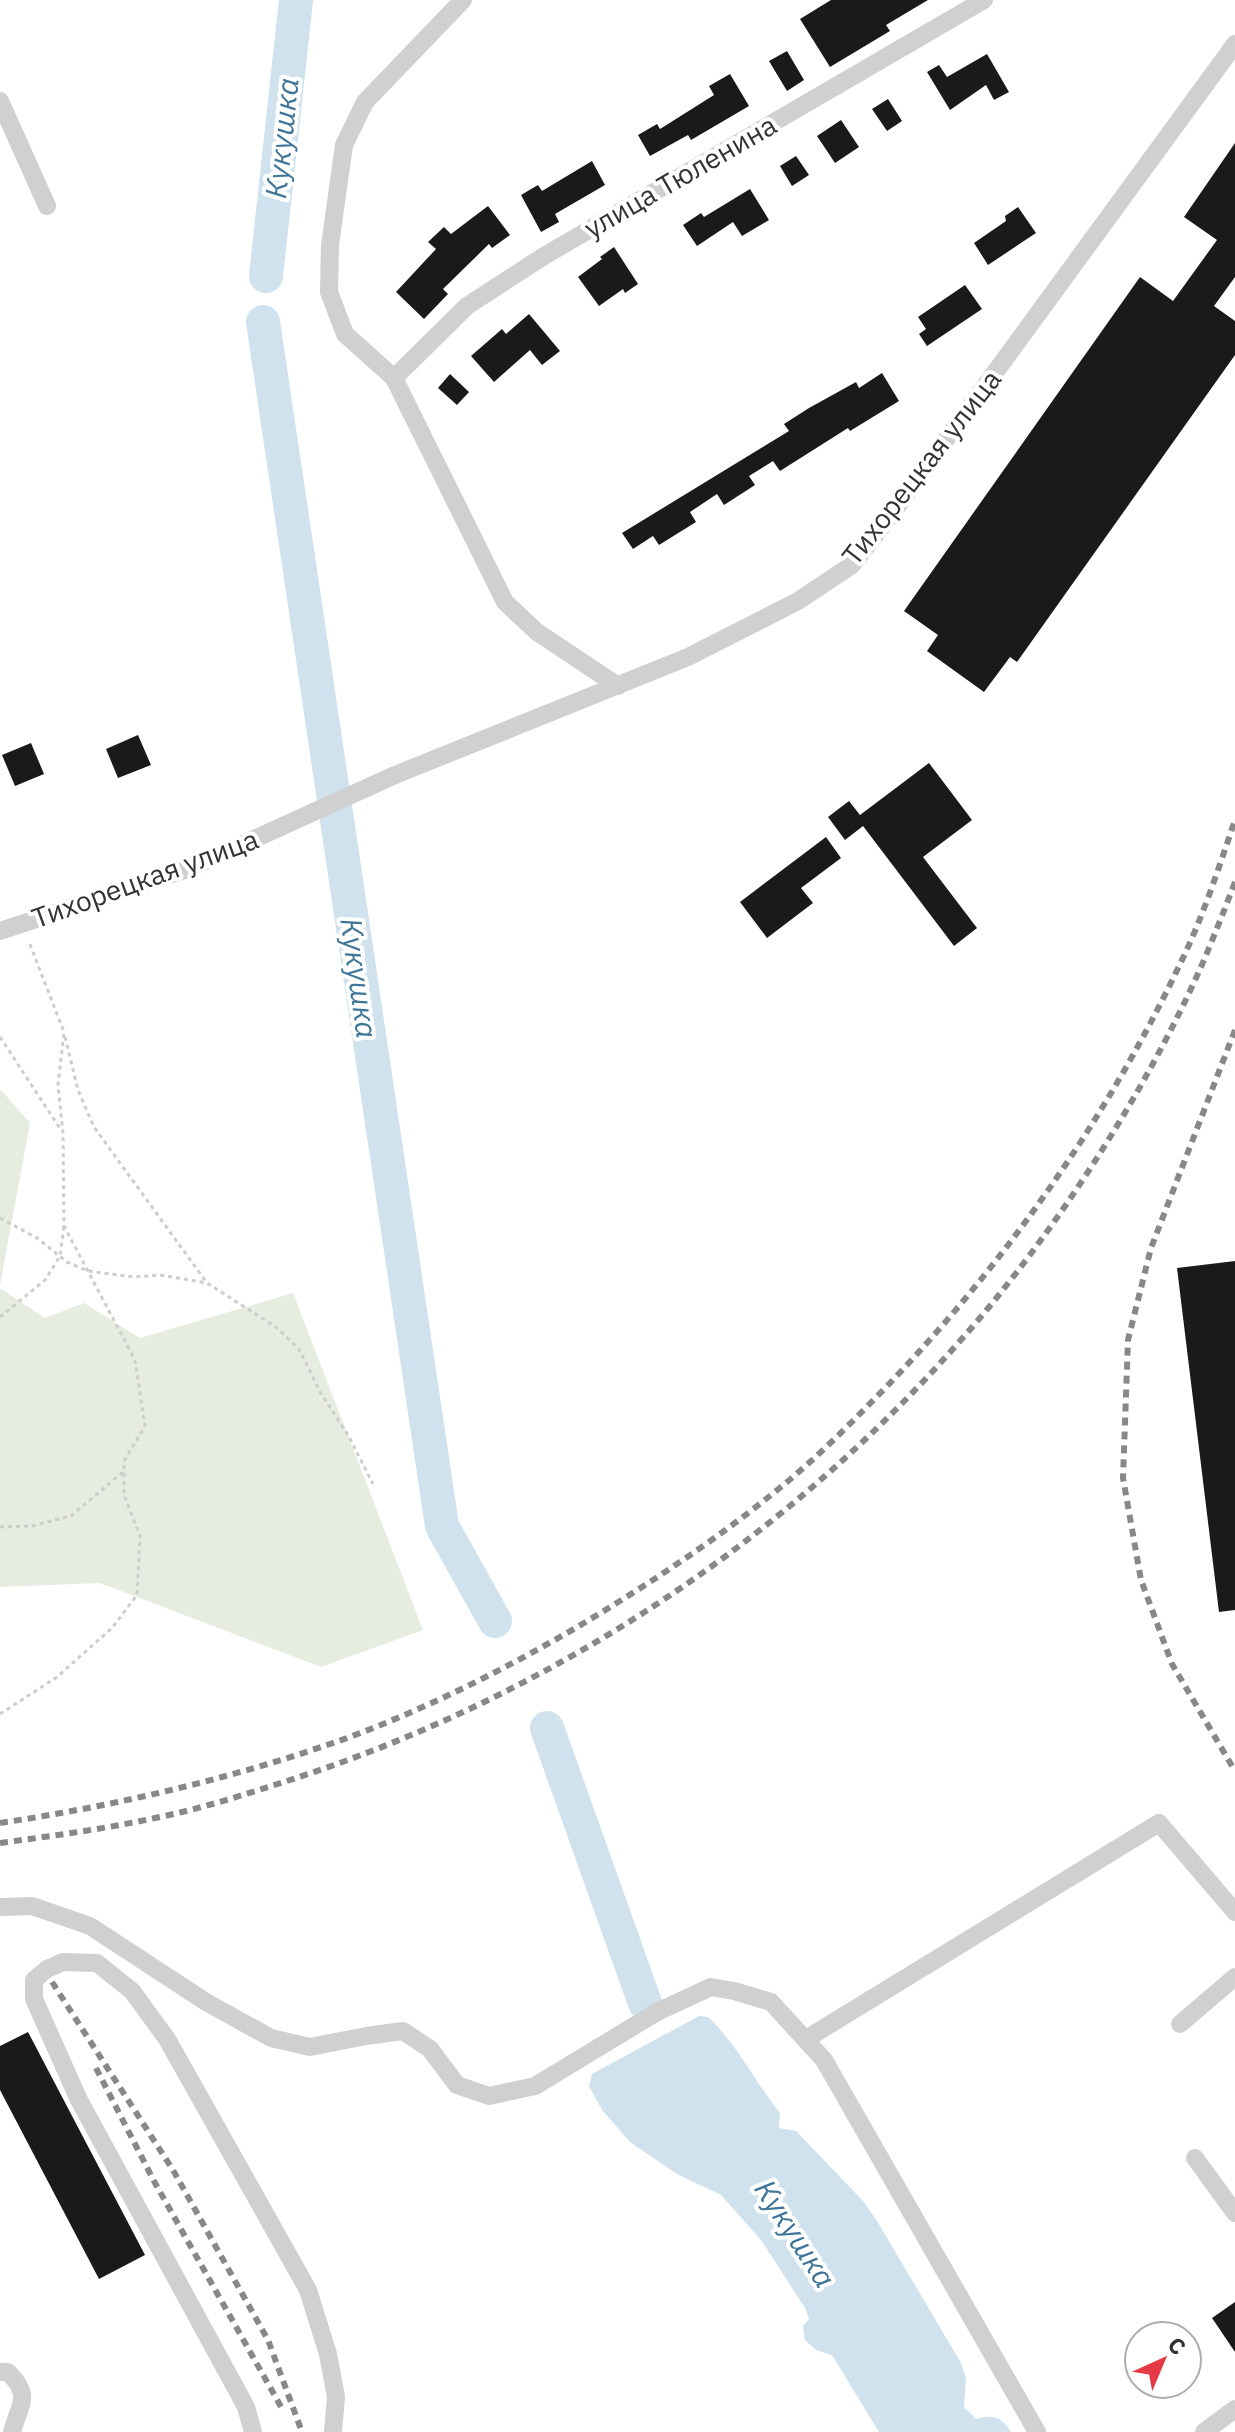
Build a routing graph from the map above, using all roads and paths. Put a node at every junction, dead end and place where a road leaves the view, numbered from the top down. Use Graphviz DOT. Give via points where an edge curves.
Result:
graph roads {
  1 [pos="463,0"];
  2 [pos="984,0"];
  3 [pos="1235,44"];
  4 [pos="0,101"];
  5 [pos="47,206"];
  6 [pos="394,378"];
  7 [pos="618,686"];
  8 [pos="22,924"];
  9 [pos="0,931"];
  10 [pos="64,1032"];
  11 [pos="0,1037"];
  12 [pos="63,1133"];
  13 [pos="0,1218"];
  14 [pos="64,1226"];
  15 [pos="60,1256"];
  16 [pos="88,1271"];
  17 [pos="207,1283"];
  18 [pos="0,1317"];
  19 [pos="124,1470"];
  20 [pos="373,1484"];
  21 [pos="0,1527"];
  22 [pos="0,1714"];
  23 [pos="0,1907"];
  24 [pos="1235,1912"];
  25 [pos="1235,1977"];
  26 [pos="1180,2024"];
  27 [pos="806,2039"];
  28 [pos="1195,2158"];
  29 [pos="1235,2213"];
  30 [pos="0,2372"];
  31 [pos="1235,2409"];
  32 [pos="0,2427"];
  33 [pos="10,2432"];
  34 [pos="253,2432"];
  35 [pos="333,2432"];
  36 [pos="1037,2432"];
  37 [pos="1204,2432"];
  1 -- 6 [label="street" via="365,102 344,145 329,292 345,334"];
  2 -- 6 [label="street, улица Тюленина" via="544,256 467,306"];
  3 -- 7 [label="street, Тихорецкая улица" via="852,565 798,601"];
  4 -- 5 [label="street"];
  6 -- 7 [label="street" via="505,602 537,632"];
  7 -- 8 [label="street, Тихорецкая улица" via="395,775 188,869"];
  8 -- 9 [label="street, Тихорецкая улица"];
  8 -- 10 [label="path"];
  10 -- 12 [label="path" via="58,1085"];
  10 -- 17 [label="path" via="78,1090 94,1127"];
  11 -- 12 [label="path"];
  12 -- 14 [label="path"];
  13 -- 15 [label="path"];
  14 -- 15 [label="path"];
  14 -- 16 [label="path"];
  15 -- 16 [label="path"];
  15 -- 18 [label="path" via="45,1280"];
  16 -- 17 [label="path"];
  16 -- 19 [label="path" via="135,1360 145,1426"];
  17 -- 20 [label="path" via="276,1327 299,1349"];
  19 -- 21 [label="path" via="71,1516"];
  19 -- 22 [label="path" via="124,1495 140,1536 137,1595 112,1628 57,1677"];
  23 -- 27 [label="street" via="32,1906 90,1926 271,2038 310,2047 403,2031 430,2049 457,2085 489,2096 535,2086 657,2012 711,1987 771,2002"];
  24 -- 27 [label="street" via="1159,1823"];
  25 -- 26 [label="street"];
  27 -- 36 [label="street" via="824,2060"];
  28 -- 29 [label="street"];
  30 -- 33 [label="street" via="8,2372 22,2386"];
  31 -- 37 [label="street"];
  32 -- 33 [label="street"];
  34 -- 35 [label="street" via="246,2407 79,2100 34,1999 34,1980 63,1962 97,1963 132,1991 204,2102 308,2290 336,2397"];
}
